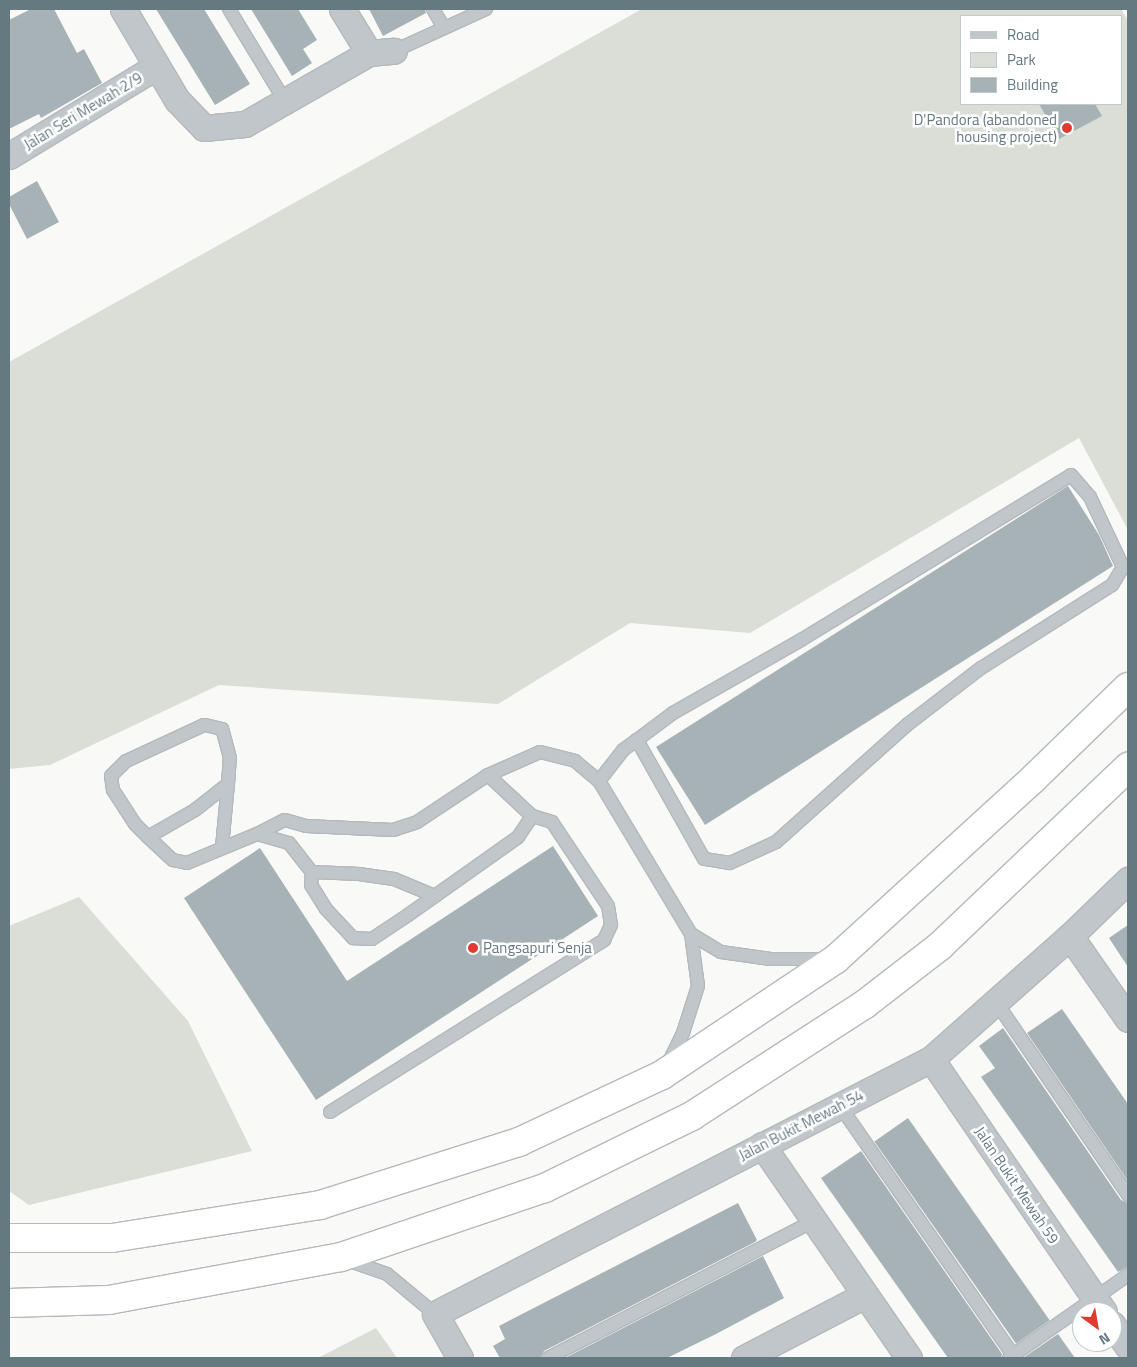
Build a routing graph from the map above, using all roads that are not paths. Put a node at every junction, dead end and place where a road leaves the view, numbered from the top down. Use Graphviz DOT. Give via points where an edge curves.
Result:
graph roads {
  1 [pos="123,9"];
  2 [pos="229,9"];
  3 [pos="342,9"];
  4 [pos="433,9"];
  5 [pos="486,9"];
  6 [pos="444,28"];
  7 [pos="394,51"];
  8 [pos="369,53"];
  9 [pos="157,66"];
  10 [pos="285,101"];
  11 [pos="9,156"];
  12 [pos="1128,687"];
  13 [pos="637,740"];
  14 [pos="1128,767"];
  15 [pos="488,775"];
  16 [pos="599,781"];
  17 [pos="228,784"];
  18 [pos="532,816"];
  19 [pos="257,834"];
  20 [pos="148,837"];
  21 [pos="222,847"];
  22 [pos="312,872"];
  23 [pos="1128,880"];
  24 [pos="435,896"];
  25 [pos="691,934"];
  26 [pos="1070,936"];
  27 [pos="836,959"];
  28 [pos="996,1002"];
  29 [pos="1128,1019"];
  30 [pos="931,1059"];
  31 [pos="662,1074"];
  32 [pos="840,1106"];
  33 [pos="330,1112"];
  34 [pos="762,1145"];
  35 [pos="1128,1195"];
  36 [pos="814,1221"];
  37 [pos="9,1238"];
  38 [pos="341,1257"];
  39 [pos="1128,1275"];
  40 [pos="865,1295"];
  41 [pos="9,1302"];
  42 [pos="1097,1302"];
  43 [pos="1102,1302"];
  44 [pos="435,1314"];
  45 [pos="1072,1321"];
  46 [pos="1012,1357"];
  47 [pos="460,1358"];
  48 [pos="548,1358"];
  49 [pos="744,1358"];
  50 [pos="909,1358"];
  1 -- 9 [label="street"];
  2 -- 10 [label="lane"];
  3 -- 8 [label="street"];
  4 -- 6 [label="lane"];
  5 -- 6 [label="lane"];
  6 -- 7 [label="lane"];
  7 -- 8 [label="street"];
  8 -- 10 [label="street"];
  9 -- 10 [label="street" via="177,100 204,128 245,124"];
  9 -- 11 [label="street, Jalan Seri Mewah 2/9"];
  12 -- 27 [label="highway" via="1033,779"];
  13 -- 13 [label="lane" via="673,713 801,640 1071,476 1090,496 1123,567 1112,586 981,668 908,724 776,842 730,863 704,859"];
  13 -- 16 [label="lane" via="622,750"];
  14 -- 38 [label="highway" via="940,946 865,1004 692,1116 545,1188"];
  15 -- 16 [label="lane" via="540,752 575,761"];
  15 -- 18 [label="lane"];
  15 -- 19 [label="lane" via="418,822 393,830 306,826 285,820"];
  16 -- 25 [label="lane"];
  17 -- 20 [label="lane" via="195,810"];
  17 -- 20 [label="lane" via="230,758 222,729 204,725 126,761 111,776 113,790 135,824"];
  17 -- 21 [label="lane"];
  18 -- 24 [label="lane" via="518,837"];
  18 -- 33 [label="lane" via="552,822 608,906 611,925 604,940"];
  19 -- 21 [label="lane"];
  19 -- 22 [label="lane" via="289,843"];
  20 -- 21 [label="lane" via="173,860 187,863"];
  22 -- 24 [label="lane" via="394,879"];
  22 -- 24 [label="lane" via="311,885 326,910 353,938 372,939"];
  23 -- 26 [label="street, Jalan Bukit Mewah 54"];
  25 -- 27 [label="lane" via="721,952 771,959"];
  25 -- 31 [label="lane" via="698,986 683,1033"];
  26 -- 28 [label="street, Jalan Bukit Mewah 54"];
  26 -- 29 [label="street"];
  27 -- 31 [label="highway"];
  28 -- 30 [label="street, Jalan Bukit Mewah 54"];
  28 -- 35 [label="lane"];
  30 -- 32 [label="street, Jalan Bukit Mewah 54"];
  30 -- 42 [label="street, Jalan Bukit Mewah 59"];
  31 -- 37 [label="highway" via="519,1142 320,1205 112,1238"];
  32 -- 34 [label="street, Jalan Bukit Mewah 54"];
  32 -- 46 [label="lane"];
  34 -- 36 [label="street"];
  34 -- 44 [label="street, Jalan Bukit Mewah 54"];
  36 -- 40 [label="street"];
  36 -- 48 [label="lane"];
  38 -- 41 [label="highway" via="109,1300"];
  38 -- 44 [label="lane" via="387,1274"];
  39 -- 43 [label="lane"];
  40 -- 49 [label="street"];
  40 -- 50 [label="street"];
  44 -- 47 [label="street"];
  45 -- 46 [label="lane"];
}
